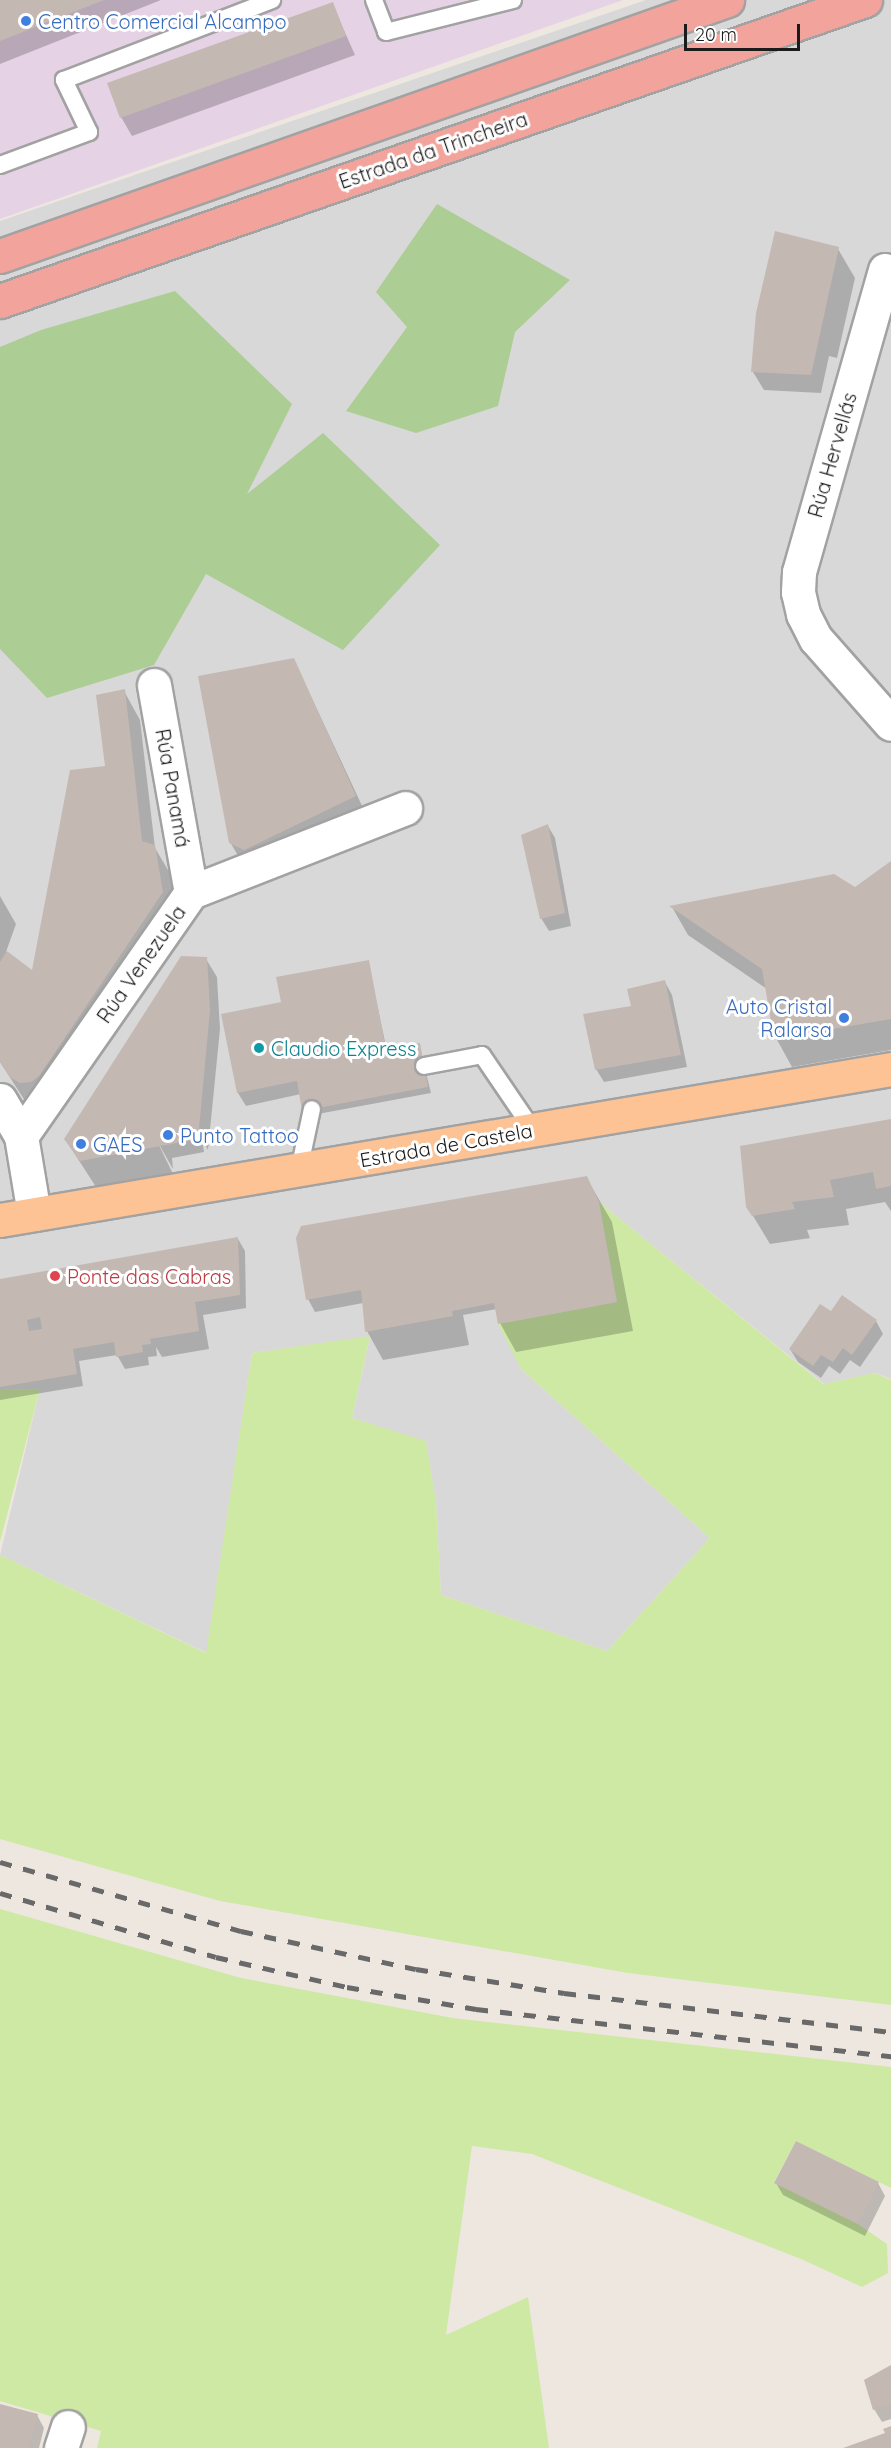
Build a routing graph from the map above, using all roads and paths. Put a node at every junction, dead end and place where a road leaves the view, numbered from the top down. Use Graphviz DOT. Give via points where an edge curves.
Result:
graph roads {
  1 [pos="273,0"];
  2 [pos="374,0"];
  3 [pos="513,0"];
  4 [pos="727,0"];
  5 [pos="865,0"];
  6 [pos="0,165"];
  7 [pos="0,256"];
  8 [pos="885,270"];
  9 [pos="0,301"];
  10 [pos="154,685"];
  11 [pos="891,724"];
  12 [pos="405,808"];
  13 [pos="192,892"];
  14 [pos="424,1066"];
  15 [pos="891,1069"];
  16 [pos="0,1100"];
  17 [pos="312,1109"];
  18 [pos="533,1130"];
  19 [pos="21,1136"];
  20 [pos="299,1170"];
  21 [pos="34,1214"];
  22 [pos="0,1220"];
  1 -- 6 [label="lane" via="64,80 89,132"];
  2 -- 3 [label="lane" via="387,32"];
  4 -- 7 [label="highway"];
  5 -- 9 [label="highway, Estrada da Trincheira"];
  8 -- 11 [label="street, Rúa Hervellás" via="799,572 803,614 816,639"];
  10 -- 13 [label="street, Rúa Panamá"];
  12 -- 13 [label="street, Rúa Venezuela"];
  13 -- 19 [label="street, Rúa Venezuela"];
  14 -- 18 [label="lane" via="482,1055"];
  15 -- 18 [label="main road, Estrada de Castela"];
  16 -- 19 [label="street"];
  17 -- 20 [label="lane"];
  18 -- 20 [label="main road, Estrada de Castela"];
  19 -- 21 [label="street"];
  20 -- 21 [label="main road, Estrada de Castela"];
  21 -- 22 [label="main road, Estrada de Castela"];
}
